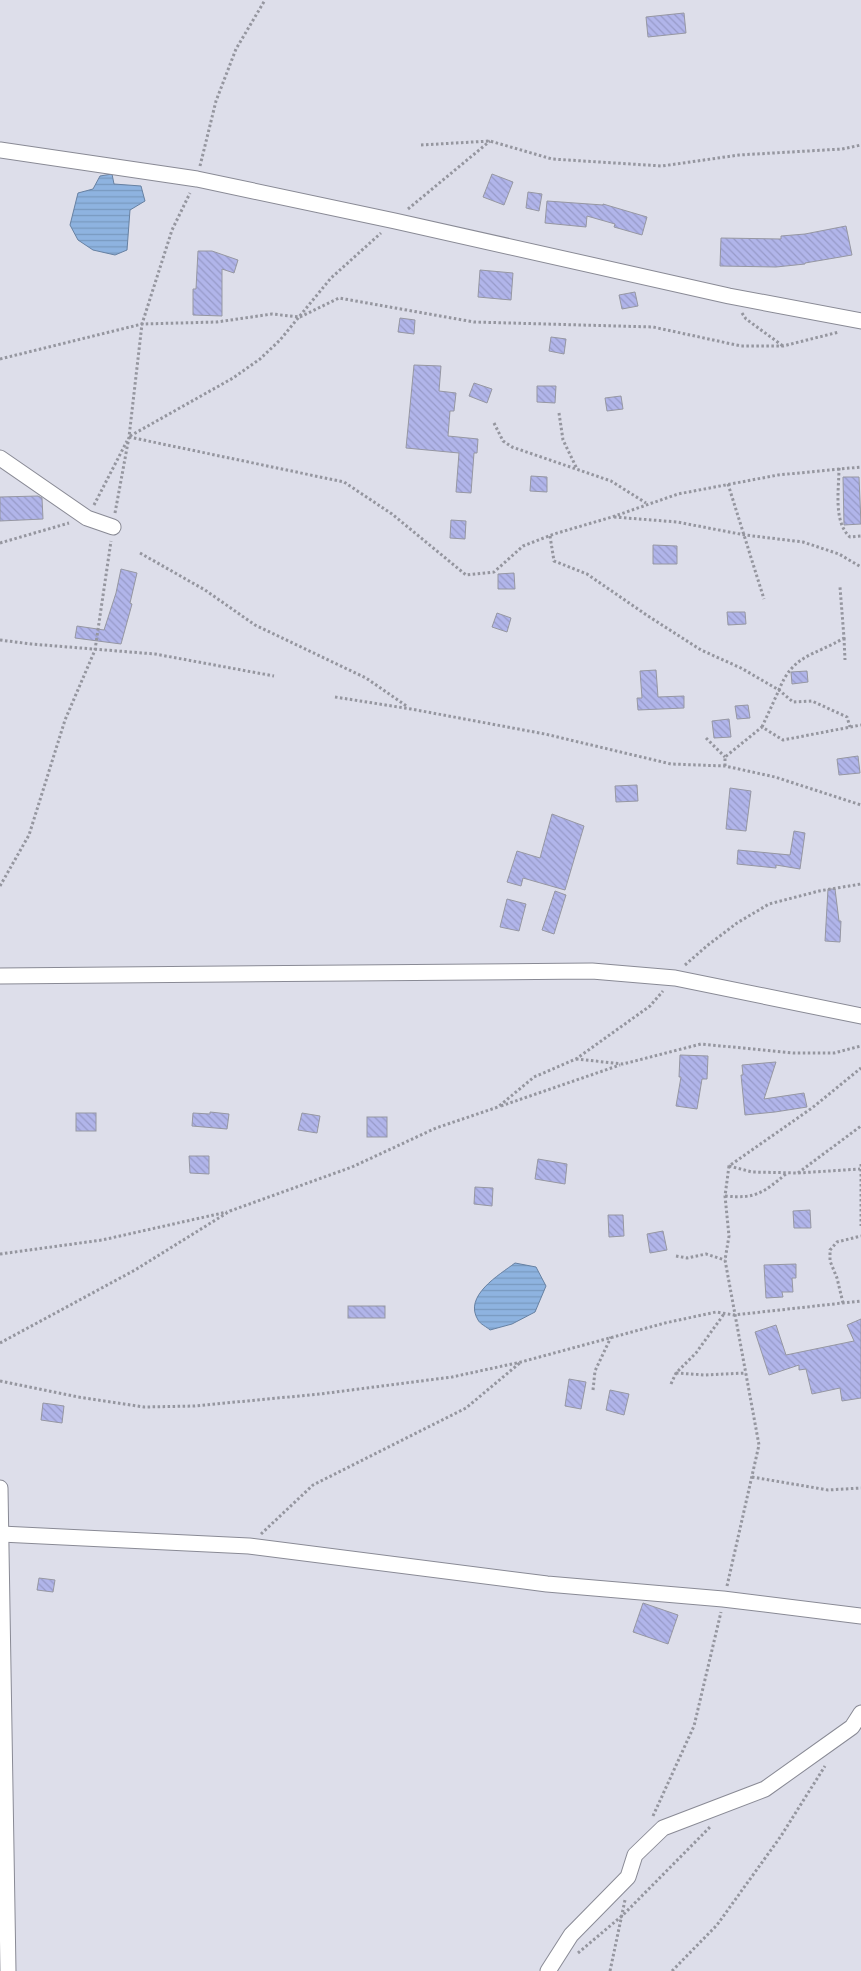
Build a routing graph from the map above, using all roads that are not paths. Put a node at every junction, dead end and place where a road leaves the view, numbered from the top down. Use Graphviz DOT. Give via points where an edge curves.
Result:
graph roads {
  1 [pos="0,150"];
  2 [pos="861,321"];
  3 [pos="0,458"];
  4 [pos="112,527"];
  5 [pos="0,976"];
  6 [pos="861,1016"];
  7 [pos="0,1488"];
  8 [pos="1,1534"];
  9 [pos="861,1616"];
  10 [pos="861,1713"];
  11 [pos="8,1971"];
  12 [pos="548,1971"];
  1 -- 2 [label="street" via="197,179 730,296"];
  3 -- 4 [label="street" via="87,518"];
  5 -- 6 [label="street" via="592,971 675,978"];
  7 -- 8 [label="street"];
  8 -- 9 [label="street" via="249,1546 547,1584 724,1599"];
  8 -- 11 [label="street"];
  10 -- 12 [label="street" via="852,1727 765,1789 663,1828 635,1855 628,1877 571,1936"];
}
